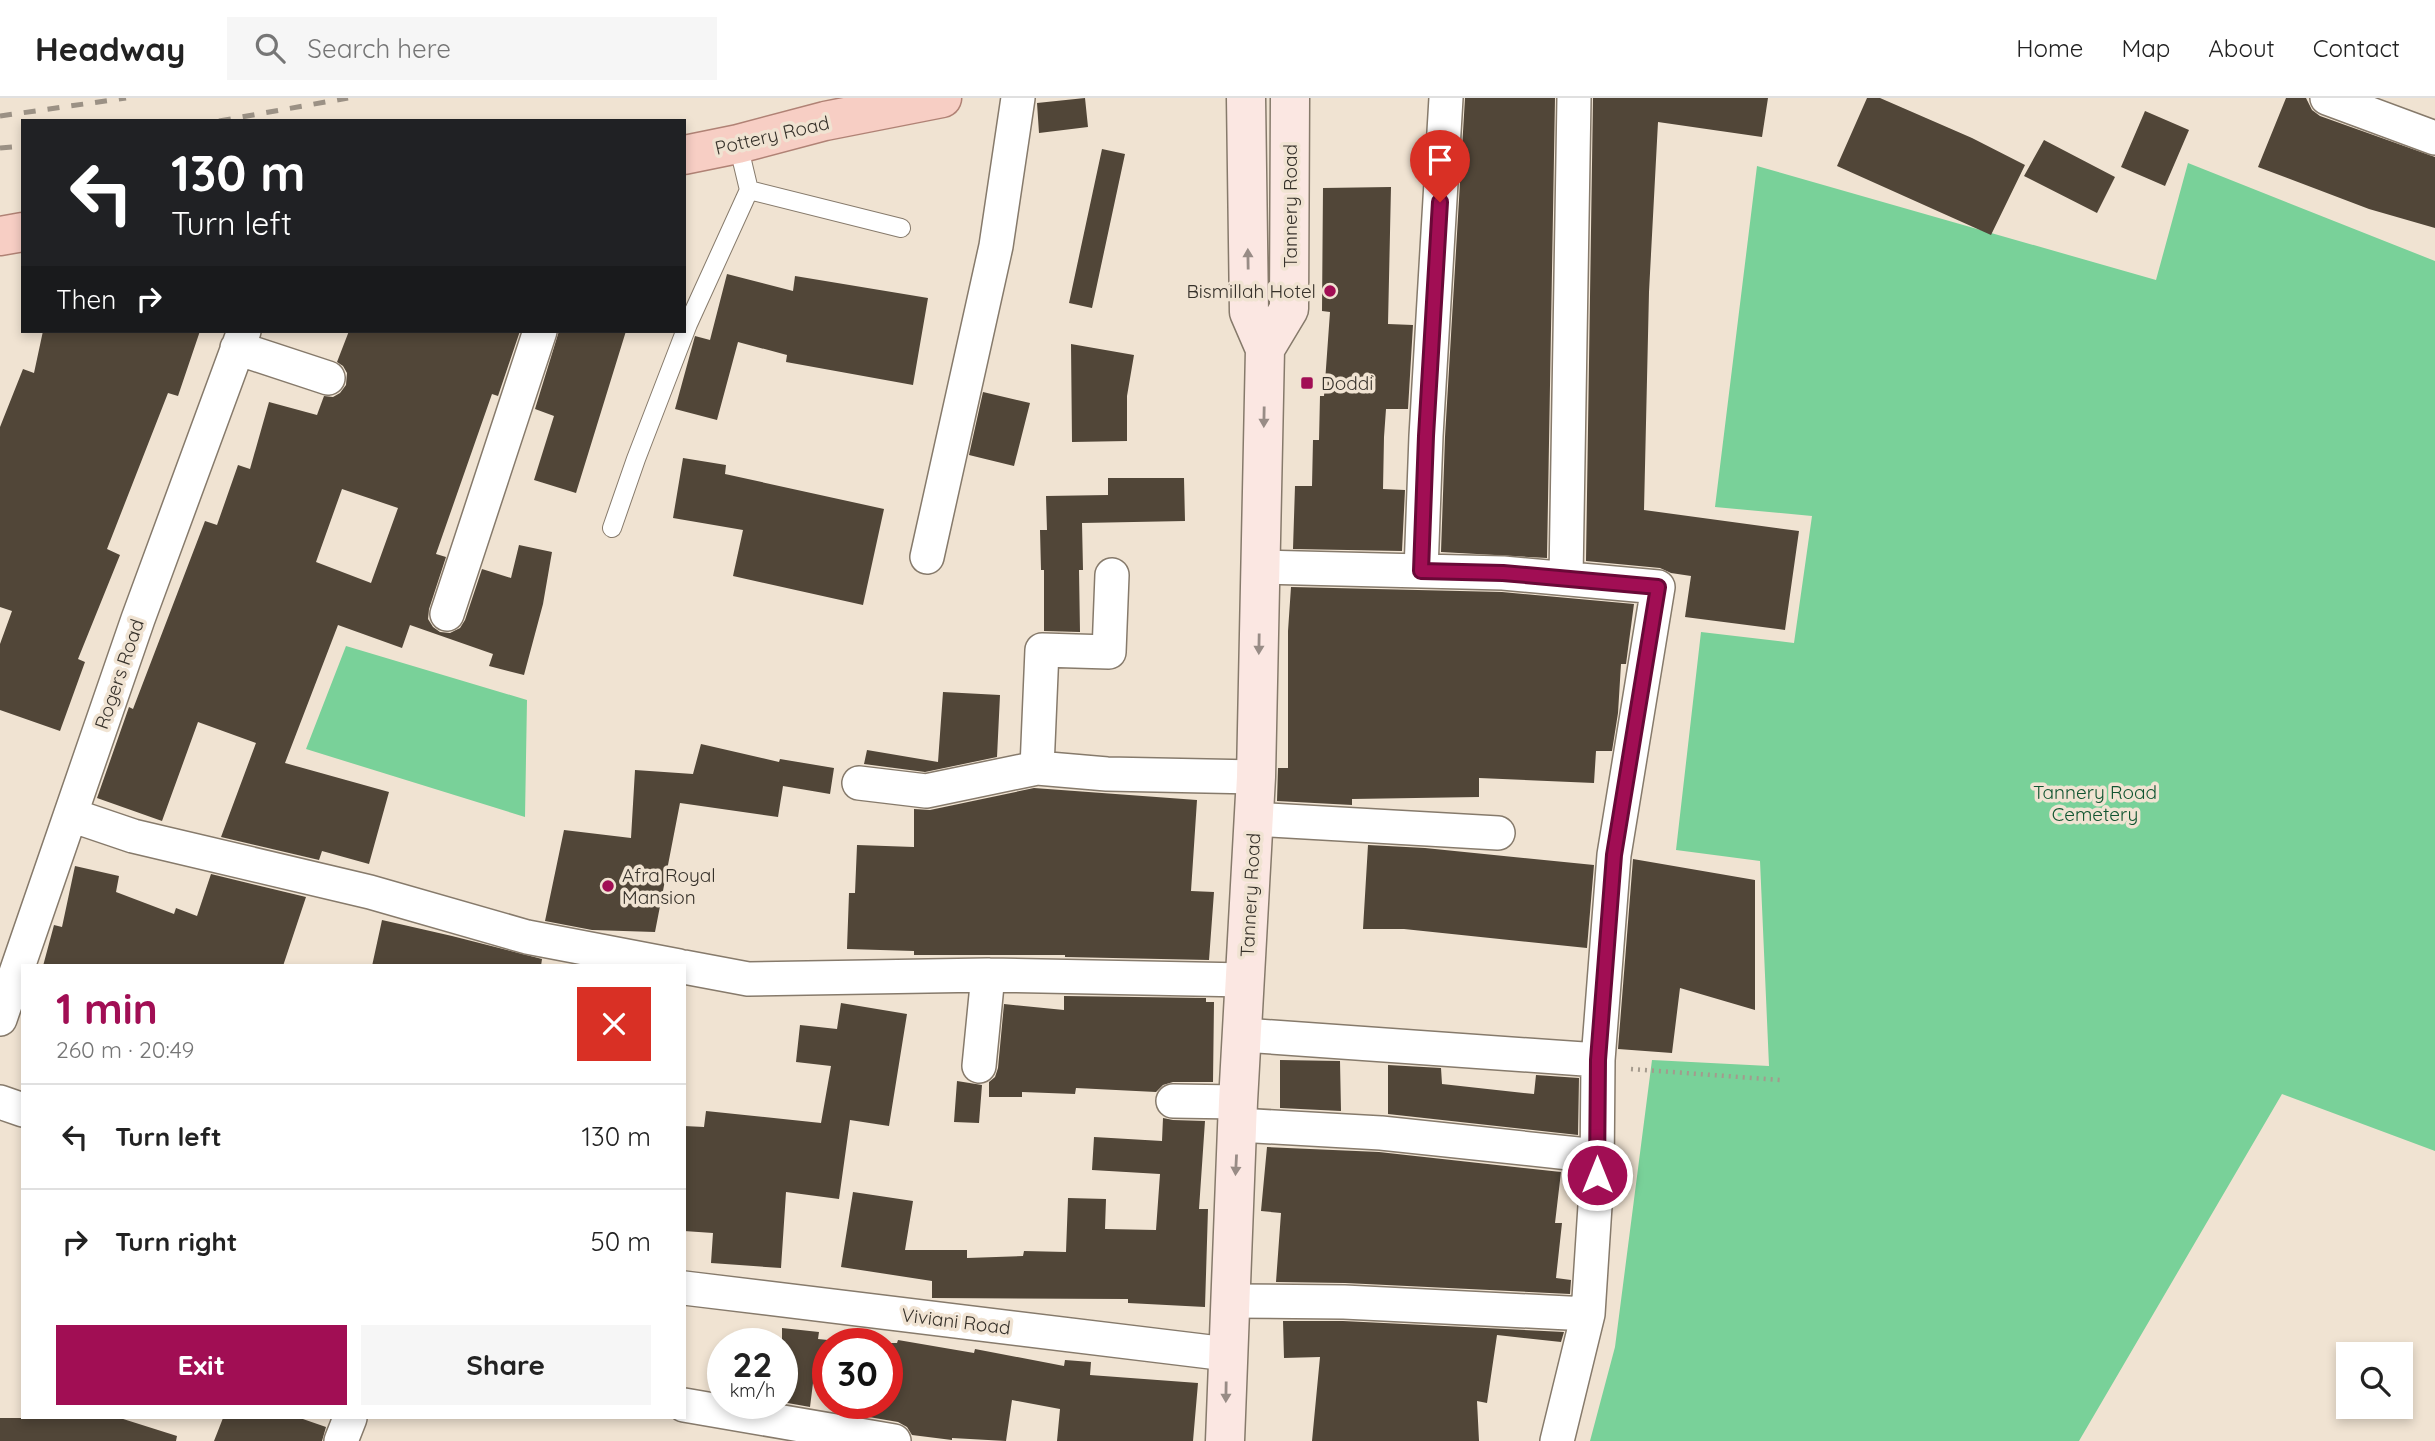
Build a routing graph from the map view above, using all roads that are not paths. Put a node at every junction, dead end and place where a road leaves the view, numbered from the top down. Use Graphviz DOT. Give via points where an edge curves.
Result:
graph roads {
  1 [pos="942,98"];
  2 [pos="1018,98"];
  3 [pos="1246,98"];
  4 [pos="1290,98"];
  5 [pos="1446,98"];
  6 [pos="1574,98"];
  7 [pos="2327,98"];
  8 [pos="2435,138"];
  9 [pos="738,144"];
  10 [pos="686,155"];
  11 [pos="749,190"];
  12 [pos="0,227"];
  13 [pos="901,228"];
  14 [pos="21,230"];
  15 [pos="21,231"];
  16 [pos="0,236"];
  17 [pos="686,329"];
  18 [pos="540,333"];
  19 [pos="685,333"];
  20 [pos="241,339"];
  21 [pos="1265,349"];
  22 [pos="328,378"];
  23 [pos="612,527"];
  24 [pos="927,557"];
  25 [pos="1261,567"];
  26 [pos="1421,571"];
  27 [pos="1112,575"];
  28 [pos="1566,579"];
  29 [pos="447,614"];
  30 [pos="1037,768"];
  31 [pos="1256,777"];
  32 [pos="859,783"];
  33 [pos="71,815"];
  34 [pos="1254,820"];
  35 [pos="1498,833"];
  36 [pos="671,964"];
  37 [pos="686,967"];
  38 [pos="988,975"];
  39 [pos="1246,980"];
  40 [pos="0,1019"];
  41 [pos="1243,1035"];
  42 [pos="1598,1064"];
  43 [pos="979,1066"];
  44 [pos="1173,1101"];
  45 [pos="0,1102"];
  46 [pos="21,1109"];
  47 [pos="1238,1113"];
  48 [pos="1597,1156"];
  49 [pos="686,1288"];
  50 [pos="1230,1301"];
  51 [pos="1588,1314"];
  52 [pos="1227,1354"];
  53 [pos="686,1405"];
  54 [pos="351,1419"];
  55 [pos="885,1440"];
  56 [pos="341,1441"];
  57 [pos="1225,1441"];
  58 [pos="1557,1441"];
  1 -- 9 [label="main road, Pottery Road"];
  2 -- 24 [label="street" via="996,246"];
  21 -- 3 [label="main road, Tannery Road, one-way" via="1249,312"];
  4 -- 21 [label="main road, Tannery Road" via="1289,309"];
  5 -- 26 [label="street"];
  6 -- 28 [label="street"];
  7 -- 8 [label="street"];
  9 -- 10 [label="main road, Pottery Road"];
  9 -- 11 [label="lane"];
  11 -- 13 [label="lane"];
  11 -- 17 [label="lane"];
  12 -- 14 [label="main road"];
  15 -- 16 [label="main road"];
  18 -- 29 [label="street"];
  19 -- 23 [label="lane"];
  20 -- 22 [label="street"];
  20 -- 33 [label="street, Rogers Road"];
  21 -- 25 [label="main road, Tannery Road, one-way"];
  25 -- 26 [label="street"];
  25 -- 31 [label="main road, Tannery Road, one-way"];
  26 -- 28 [label="street"];
  27 -- 30 [label="street" via="1109,652 1042,650"];
  28 -- 42 [label="street" via="1658,587 1614,855"];
  30 -- 31 [label="street"];
  30 -- 32 [label="street" via="926,791"];
  31 -- 34 [label="main road, Tannery Road"];
  33 -- 36 [label="street" via="133,836 370,892 527,937"];
  33 -- 40 [label="street, Rogers Road"];
  34 -- 35 [label="street"];
  34 -- 39 [label="main road, Tannery Road"];
  37 -- 38 [label="street" via="748,979"];
  38 -- 39 [label="street"];
  38 -- 43 [label="street"];
  39 -- 41 [label="main road, Tannery Road"];
  41 -- 42 [label="street"];
  41 -- 47 [label="main road, Tannery Road"];
  42 -- 48 [label="street"];
  44 -- 47 [label="street"];
  45 -- 46 [label="street"];
  47 -- 48 [label="street"];
  47 -- 50 [label="main road, Tannery Road, one-way"];
  48 -- 51 [label="street"];
  49 -- 52 [label="street, Viviani Road"];
  50 -- 51 [label="street"];
  50 -- 52 [label="main road, Tannery Road"];
  51 -- 58 [label="street"];
  52 -- 57 [label="main road, Tannery Road, one-way"];
  53 -- 55 [label="street"];
  54 -- 56 [label="street"];
}
